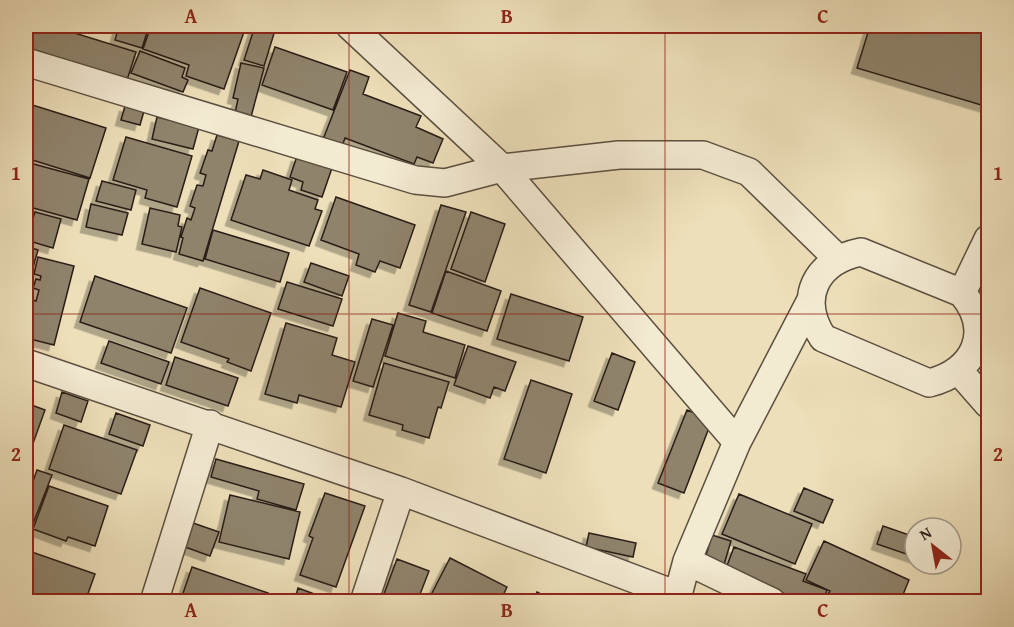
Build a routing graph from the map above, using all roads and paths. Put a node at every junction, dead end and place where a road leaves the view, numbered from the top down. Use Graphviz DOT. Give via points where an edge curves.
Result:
graph roads {
  1 [pos="350,26"];
  2 [pos="26,62"];
  3 [pos="502,168"];
  4 [pos="988,239"];
  5 [pos="838,259"];
  6 [pos="966,298"];
  7 [pos="811,300"];
  8 [pos="988,325"];
  9 [pos="823,338"];
  10 [pos="26,363"];
  11 [pos="776,368"];
  12 [pos="959,371"];
  13 [pos="988,404"];
  14 [pos="210,424"];
  15 [pos="737,442"];
  16 [pos="401,491"];
  17 [pos="687,561"];
  18 [pos="677,598"];
  19 [pos="154,602"];
  20 [pos="364,602"];
  21 [pos="772,602"];
  1 -- 3 [label="street"];
  2 -- 3 [label="street" via="415,180 445,183"];
  3 -- 5 [label="street" via="619,155 703,155 749,172"];
  3 -- 15 [label="street"];
  4 -- 6 [label="street"];
  5 -- 6 [label="street" via="861,252"];
  5 -- 7 [label="street" via="820,275"];
  6 -- 8 [label="street"];
  6 -- 12 [label="street" via="976,316 978,330 976,344"];
  7 -- 9 [label="street" via="814,320"];
  7 -- 11 [label="street"];
  9 -- 11 [label="street"];
  9 -- 12 [label="street" via="928,383"];
  10 -- 14 [label="street"];
  11 -- 15 [label="street"];
  12 -- 13 [label="street"];
  14 -- 16 [label="street"];
  14 -- 19 [label="street"];
  15 -- 17 [label="street"];
  16 -- 18 [label="street"];
  16 -- 20 [label="street"];
  17 -- 18 [label="street"];
  17 -- 21 [label="street"];
}
